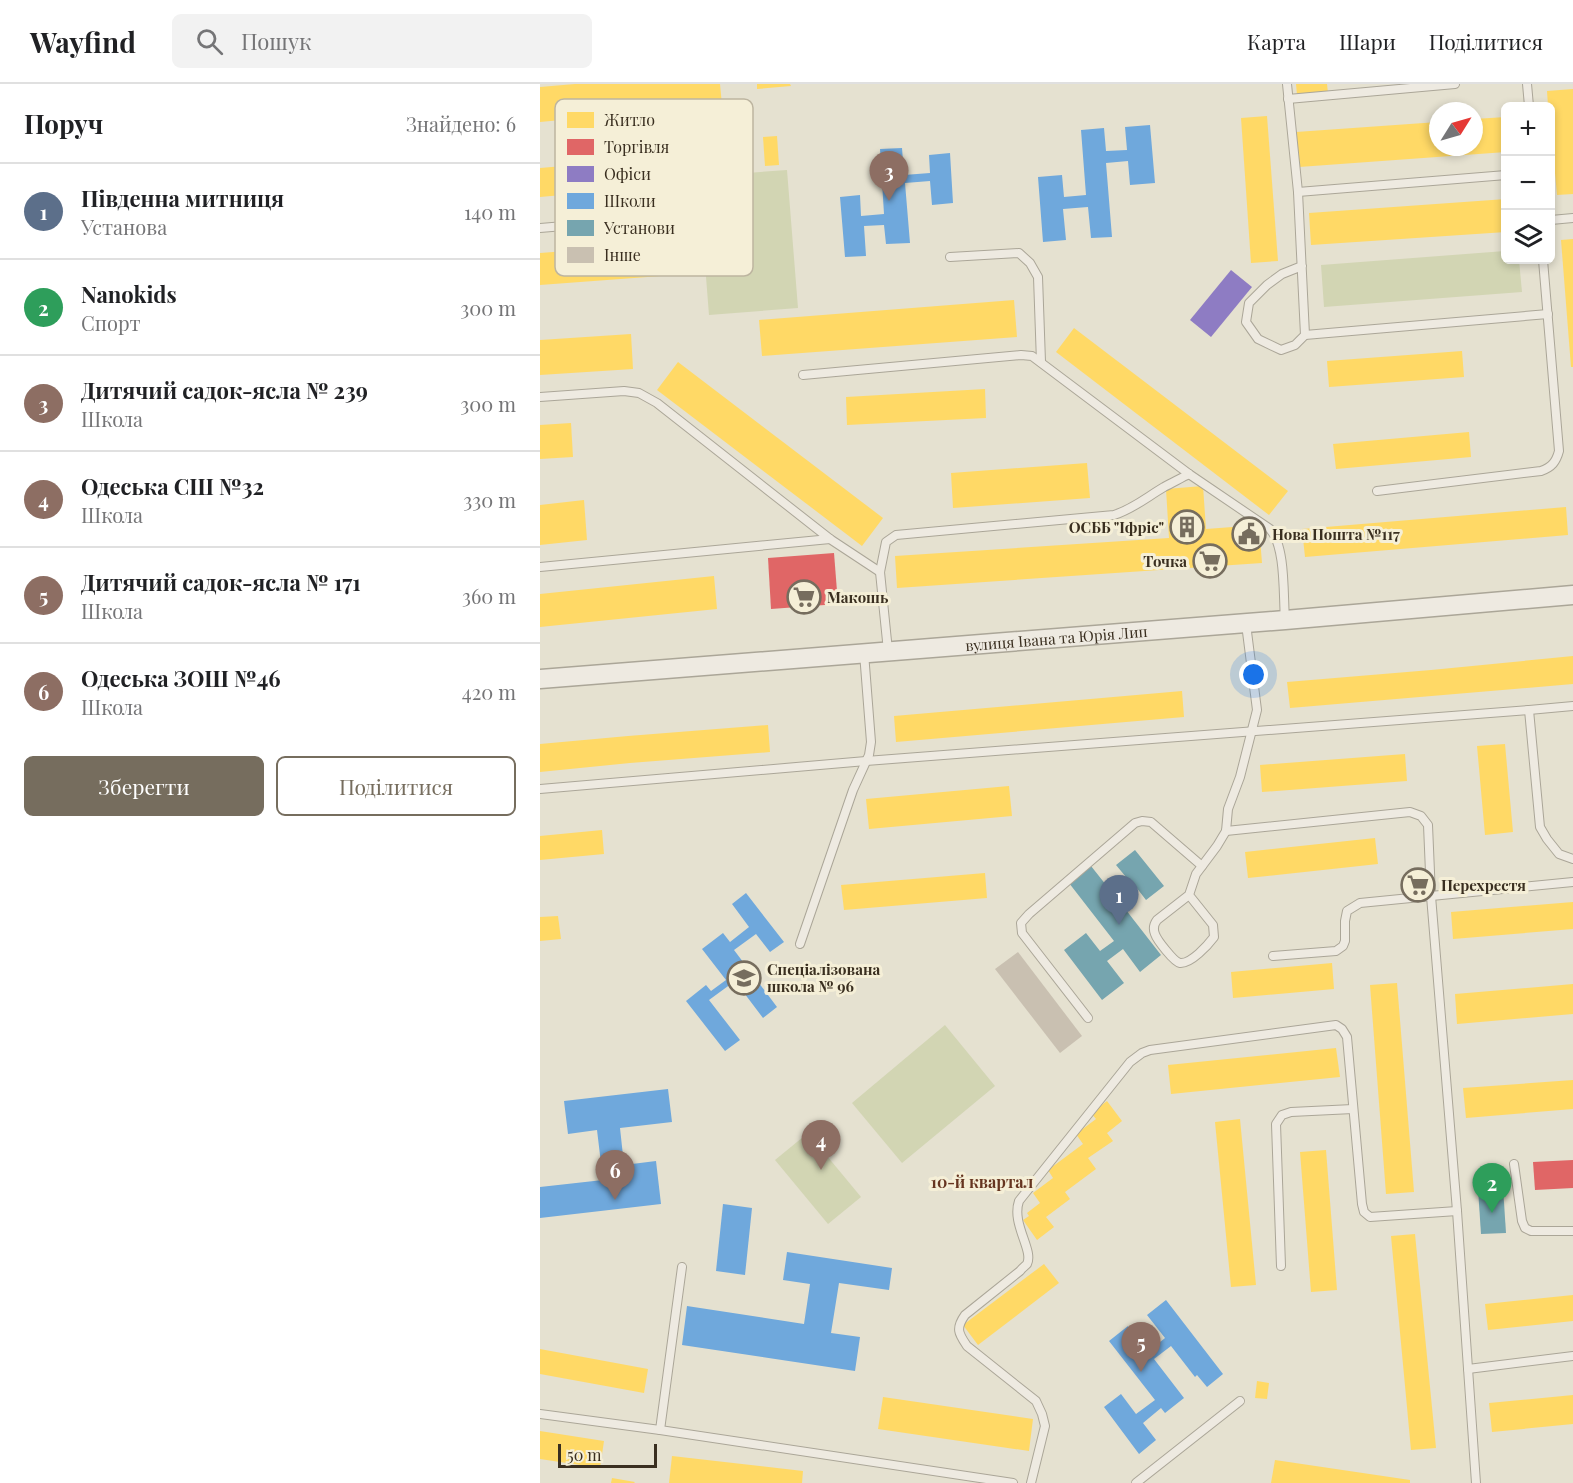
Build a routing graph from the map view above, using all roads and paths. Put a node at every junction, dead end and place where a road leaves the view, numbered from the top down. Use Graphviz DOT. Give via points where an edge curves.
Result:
graph roads {
  1 [pos="1287,84"];
  2 [pos="1455,84"];
  3 [pos="1527,84"];
  4 [pos="1288,99"];
  5 [pos="1529,102"];
  6 [pos="1501,175"];
  7 [pos="1298,192"];
  8 [pos="1573,218"];
  9 [pos="1555,220"];
  10 [pos="555,227"];
  11 [pos="540,228"];
  12 [pos="950,257"];
  13 [pos="1543,264"];
  14 [pos="1302,266"];
  15 [pos="1548,314"];
  16 [pos="1305,335"];
  17 [pos="1041,362"];
  18 [pos="803,375"];
  19 [pos="540,397"];
  20 [pos="1189,474"];
  21 [pos="1377,491"];
  22 [pos="830,539"];
  23 [pos="540,567"];
  24 [pos="880,572"];
  25 [pos="1573,595"];
  26 [pos="1285,620"];
  27 [pos="1246,624"];
  28 [pos="888,651"];
  29 [pos="864,653"];
  30 [pos="540,679"];
  31 [pos="1573,705"];
  32 [pos="1529,710"];
  33 [pos="1252,730"];
  34 [pos="866,761"];
  35 [pos="540,789"];
  36 [pos="1226,831"];
  37 [pos="1573,859"];
  38 [pos="1202,866"];
  39 [pos="1573,882"];
  40 [pos="1189,895"];
  41 [pos="1431,896"];
  42 [pos="800,944"];
  43 [pos="1274,956"];
  44 [pos="1089,1018"];
  45 [pos="1353,1109"];
  46 [pos="1514,1164"];
  47 [pos="1457,1211"];
  48 [pos="1573,1231"];
  49 [pos="1281,1266"];
  50 [pos="682,1267"];
  51 [pos="1573,1356"];
  52 [pos="1468,1369"];
  53 [pos="1240,1401"];
  54 [pos="540,1414"];
  55 [pos="660,1430"];
  56 [pos="1013,1483"];
  57 [pos="1031,1483"];
  58 [pos="1136,1483"];
  59 [pos="1476,1483"];
  1 -- 4 [label="lane"];
  2 -- 4 [label="lane"];
  3 -- 5 [label="lane"];
  4 -- 7 [label="lane"];
  6 -- 7 [label="lane"];
  7 -- 14 [label="lane"];
  8 -- 9 [label="lane"];
  10 -- 11 [label="lane"];
  12 -- 17 [label="lane" via="1019,253 1030,263 1038,277"];
  13 -- 15 [label="lane"];
  14 -- 16 [label="lane"];
  14 -- 16 [label="lane" via="1282,274 1249,303 1246,322 1258,339 1281,350 1295,345"];
  15 -- 16 [label="lane"];
  15 -- 21 [label="lane" via="1559,451 1550,468"];
  17 -- 18 [label="lane" via="1021,355"];
  17 -- 20 [label="lane"];
  19 -- 22 [label="lane" via="639,393"];
  20 -- 24 [label="lane" via="1114,515 896,535 886,542"];
  20 -- 26 [label="lane" via="1275,535 1280,549"];
  22 -- 23 [label="lane"];
  22 -- 24 [label="lane"];
  24 -- 28 [label="lane"];
  25 -- 26 [label="street, вулиця Івана та Юрія Лип"];
  26 -- 27 [label="street, вулиця Івана та Юрія Лип"];
  27 -- 28 [label="street, вулиця Івана та Юрія Лип"];
  27 -- 33 [label="lane" via="1257,710"];
  28 -- 29 [label="street, вулиця Івана та Юрія Лип"];
  29 -- 30 [label="street, вулиця Івана та Юрія Лип"];
  29 -- 34 [label="lane" via="871,742"];
  31 -- 32 [label="lane"];
  32 -- 33 [label="lane"];
  32 -- 37 [label="lane" via="1540,827 1559,854"];
  33 -- 34 [label="lane"];
  33 -- 36 [label="lane" via="1228,809"];
  34 -- 35 [label="lane"];
  34 -- 42 [label="lane"];
  36 -- 38 [label="lane"];
  36 -- 41 [label="lane" via="1410,812 1421,816 1428,825"];
  38 -- 40 [label="lane"];
  38 -- 44 [label="lane" via="1151,822 1135,823 1022,923 1022,933"];
  39 -- 41 [label="lane"];
  40 -- 40 [label="lane" via="1213,925 1215,937 1182,963 1175,961 1155,935 1154,925"];
  41 -- 43 [label="lane" via="1360,903 1347,911 1346,941 1336,951"];
  41 -- 47 [label="lane"];
  45 -- 47 [label="lane" via="1364,1212 1370,1217"];
  45 -- 49 [label="lane" via="1291,1112 1282,1115 1276,1124"];
  45 -- 57 [label="lane" via="1347,1037 1336,1025 1150,1050 1130,1062 1019,1201 1016,1209 1028,1263 959,1323 959,1334 967,1346 1036,1401 1042,1414 1045,1426"];
  46 -- 48 [label="lane" via="1525,1228"];
  47 -- 52 [label="lane"];
  50 -- 55 [label="lane"];
  51 -- 52 [label="lane"];
  52 -- 59 [label="lane"];
  53 -- 58 [label="lane"];
  54 -- 55 [label="lane"];
  55 -- 56 [label="lane"];
}
